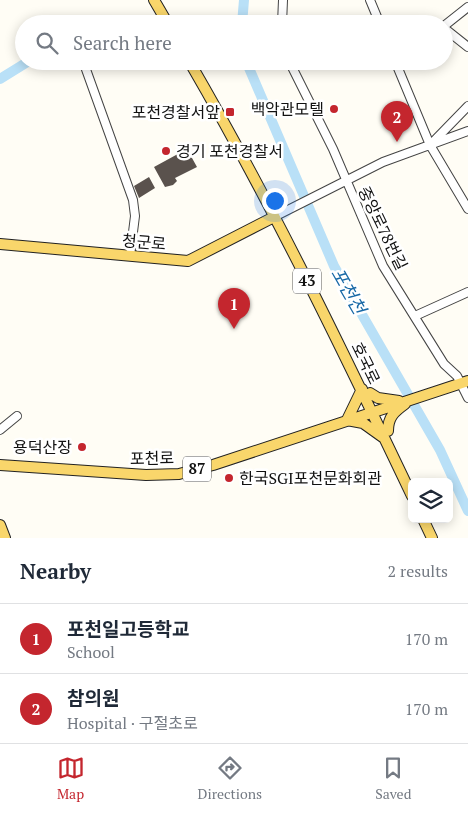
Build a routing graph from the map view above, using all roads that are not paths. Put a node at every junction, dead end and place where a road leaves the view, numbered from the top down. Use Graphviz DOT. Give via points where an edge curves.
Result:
graph roads {
  1 [pos="154,0"];
  2 [pos="162,0"];
  3 [pos="283,0"];
  4 [pos="370,0"];
  5 [pos="468,7"];
  6 [pos="165,15"];
  7 [pos="167,15"];
  8 [pos="282,15"];
  9 [pos="376,15"];
  10 [pos="453,20"];
  11 [pos="453,34"];
  12 [pos="468,47"];
  13 [pos="86,70"];
  14 [pos="198,70"];
  15 [pos="293,70"];
  16 [pos="401,70"];
  17 [pos="468,106"];
  18 [pos="468,131"];
  19 [pos="430,145"];
  20 [pos="344,182"];
  21 [pos="468,209"];
  22 [pos="280,214"];
  23 [pos="254,227"];
  24 [pos="282,233"];
  25 [pos="0,244"];
  26 [pos="130,256"];
  27 [pos="468,292"];
  28 [pos="415,316"];
  29 [pos="460,384"];
  30 [pos="370,394"];
  31 [pos="468,398"];
  32 [pos="407,401"];
  33 [pos="382,411"];
  34 [pos="17,416"];
  35 [pos="347,420"];
  36 [pos="0,430"];
  37 [pos="387,436"];
  38 [pos="0,465"];
  39 [pos="411,478"];
  40 [pos="408,486"];
  41 [pos="425,523"];
  42 [pos="432,523"];
  43 [pos="0,525"];
  44 [pos="6,538"];
  45 [pos="432,538"];
  46 [pos="438,538"];
  1 -- 6 [label="main road"];
  2 -- 7 [label="main road"];
  3 -- 8 [label="street"];
  4 -- 9 [label="street"];
  5 -- 10 [label="street"];
  11 -- 12 [label="street"];
  13 -- 26 [label="street" via="133,200 135,216"];
  14 -- 22 [label="main road, 호국로 / 43"];
  15 -- 20 [label="street, 중앙로78번길"];
  16 -- 19 [label="street"];
  17 -- 19 [label="street"];
  18 -- 19 [label="street"];
  19 -- 20 [label="street" via="383,162"];
  19 -- 21 [label="street"];
  20 -- 22 [label="street"];
  20 -- 28 [label="street, 중앙로78번길" via="383,266"];
  22 -- 23 [label="main road, 청군로"];
  22 -- 24 [label="main road, 호국로 / 43"];
  22 -- 30 [label="main road, 호국로 / 43"];
  23 -- 24 [label="main road"];
  23 -- 26 [label="main road, 청군로" via="188,261"];
  24 -- 30 [label="main road, 호국로 / 43"];
  25 -- 26 [label="main road, 청군로"];
  27 -- 28 [label="street"];
  28 -- 29 [label="street, 중앙로78번길"];
  29 -- 31 [label="street, 중앙로78번길"];
  29 -- 32 [label="main road, 87"];
  30 -- 32 [label="main road"];
  30 -- 33 [label="main road, 호국로 / 43"];
  30 -- 35 [label="main road"];
  32 -- 33 [label="main road, 87"];
  33 -- 35 [label="main road, 포천로 / 87"];
  33 -- 37 [label="main road, 호국로 / 43"];
  33 -- 37 [label="main road" via="388,422"];
  34 -- 36 [label="street"];
  35 -- 37 [label="main road" via="363,423"];
  35 -- 38 [label="main road, 포천로 / 87" via="178,474 127,474"];
  37 -- 39 [label="main road, 호국로 / 43"];
  37 -- 40 [label="main road, 호국로 / 43"];
  41 -- 45 [label="main road"];
  42 -- 46 [label="main road"];
  43 -- 44 [label="main road"];
}
